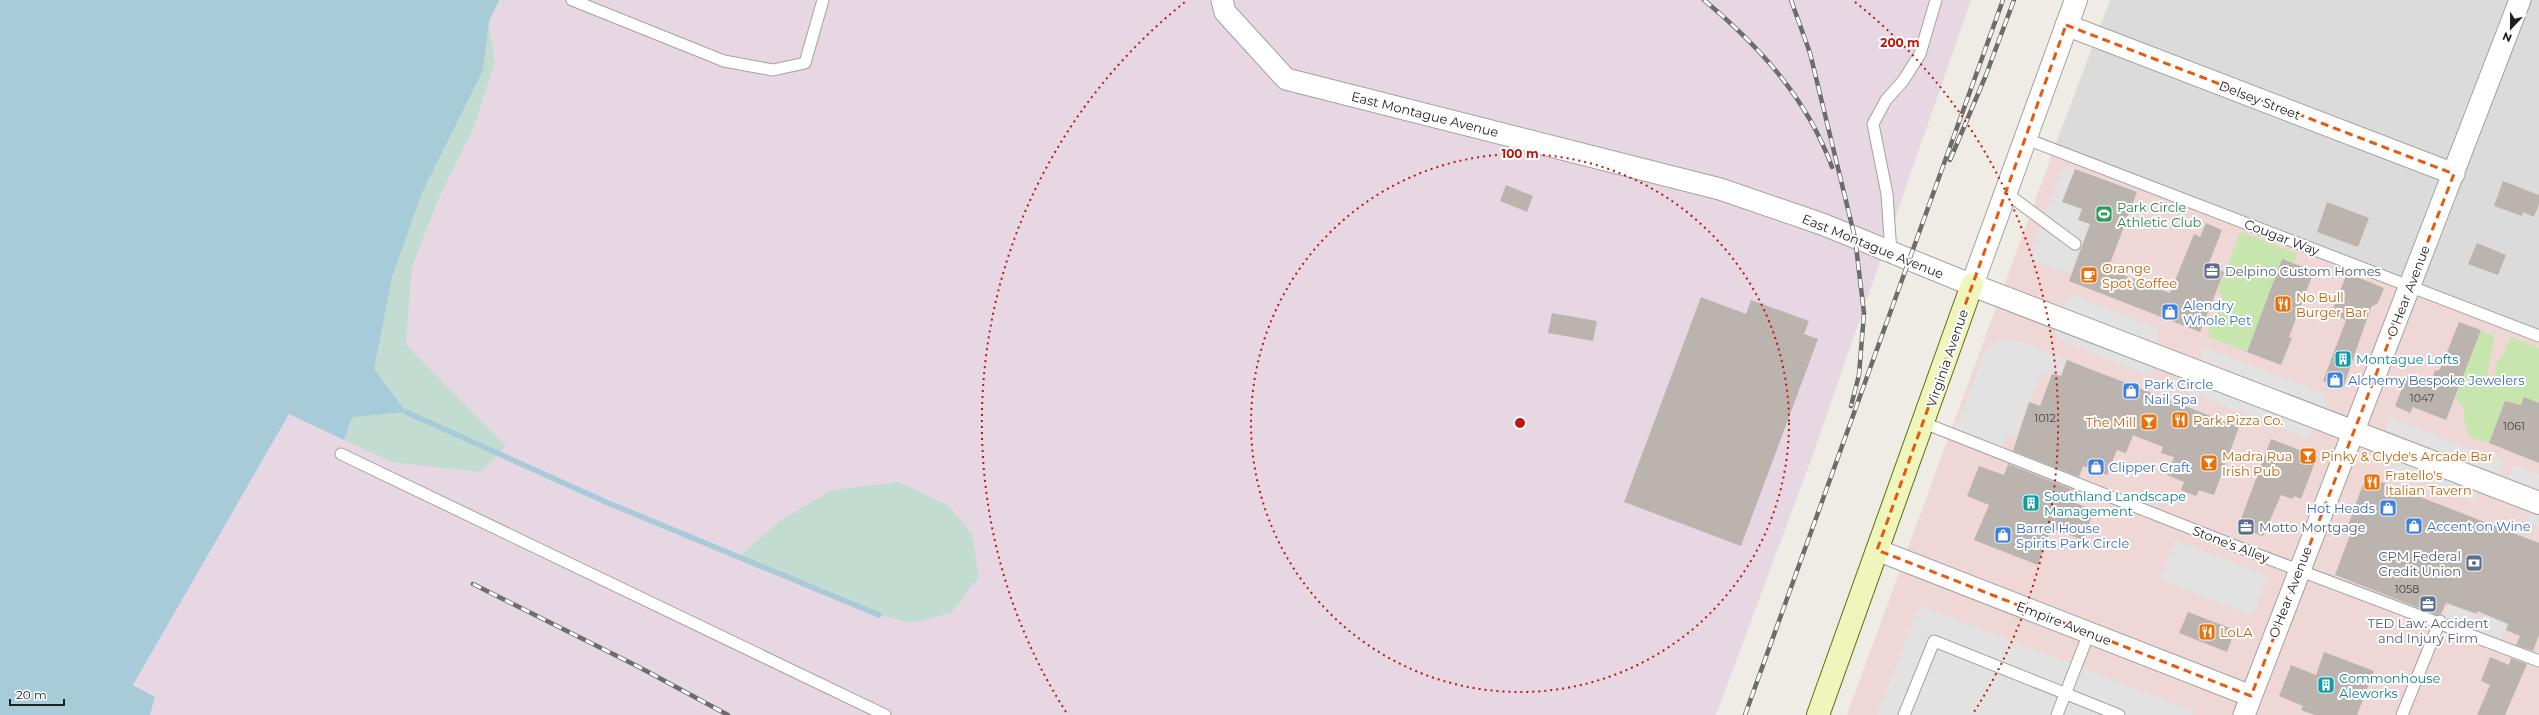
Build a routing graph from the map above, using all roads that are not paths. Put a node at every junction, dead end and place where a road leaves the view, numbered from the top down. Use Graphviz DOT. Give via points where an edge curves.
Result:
graph roads {
  1 [pos="572,0"];
  2 [pos="823,0"];
  3 [pos="1222,0"];
  4 [pos="1936,0"];
  5 [pos="2076,0"];
  6 [pos="2520,0"];
  7 [pos="2066,25"];
  8 [pos="2024,138"];
  9 [pos="2454,174"];
  10 [pos="2005,192"];
  11 [pos="2075,244"];
  12 [pos="1891,252"];
  13 [pos="1972,285"];
  14 [pos="2410,286"];
  15 [pos="2539,336"];
  16 [pos="1924,423"];
  17 [pos="2353,431"];
  18 [pos="341,454"];
  19 [pos="2539,503"];
  20 [pos="1877,550"];
  21 [pos="2299,568"];
  22 [pos="2440,621"];
  23 [pos="2089,633"];
  24 [pos="2539,661"];
  25 [pos="2066,694"];
  26 [pos="2251,696"];
  27 [pos="885,715"];
  28 [pos="1818,715"];
  29 [pos="1904,715"];
  30 [pos="2058,715"];
  31 [pos="2119,715"];
  32 [pos="2244,715"];
  33 [pos="2402,715"];
  1 -- 2 [label="lane" via="724,61 773,70 805,64"];
  3 -- 12 [label="street, East Montague Avenue" via="1225,12 1286,79 1720,189 1822,224"];
  4 -- 12 [label="lane" via="1920,54 1886,100 1873,124 1887,194"];
  5 -- 7 [label="street, Virginia Avenue"];
  6 -- 9 [label="street, O'Hear Avenue"];
  7 -- 8 [label="street, Virginia Avenue"];
  7 -- 9 [label="street, Delsey Street"];
  8 -- 10 [label="street, Virginia Avenue"];
  8 -- 14 [label="lane, Cougar Way"];
  9 -- 14 [label="street, O'Hear Avenue"];
  10 -- 11 [label="lane"];
  10 -- 13 [label="street, Virginia Avenue"];
  12 -- 13 [label="street, East Montague Avenue"];
  13 -- 16 [label="main road, Virginia Avenue"];
  13 -- 17 [label="street, East Montague Avenue"];
  14 -- 15 [label="lane, Cougar Way"];
  14 -- 17 [label="street, O'Hear Avenue"];
  16 -- 20 [label="main road, Virginia Avenue"];
  16 -- 21 [label="lane, Stone's Alley" via="2243,549"];
  17 -- 19 [label="street, East Montague Avenue"];
  17 -- 21 [label="street, O'Hear Avenue"];
  18 -- 27 [label="lane"];
  20 -- 23 [label="street, Empire Avenue"];
  20 -- 28 [label="main road, Virginia Avenue"];
  21 -- 22 [label="lane, Stone's Alley"];
  21 -- 26 [label="street, O'Hear Avenue"];
  22 -- 24 [label="lane, Stone's Alley"];
  22 -- 33 [label="lane"];
  23 -- 25 [label="lane"];
  23 -- 26 [label="street, Empire Avenue"];
  25 -- 29 [label="lane" via="1934,641"];
  25 -- 30 [label="lane"];
  25 -- 31 [label="lane"];
  26 -- 32 [label="street, O'Hear Avenue"];
}
